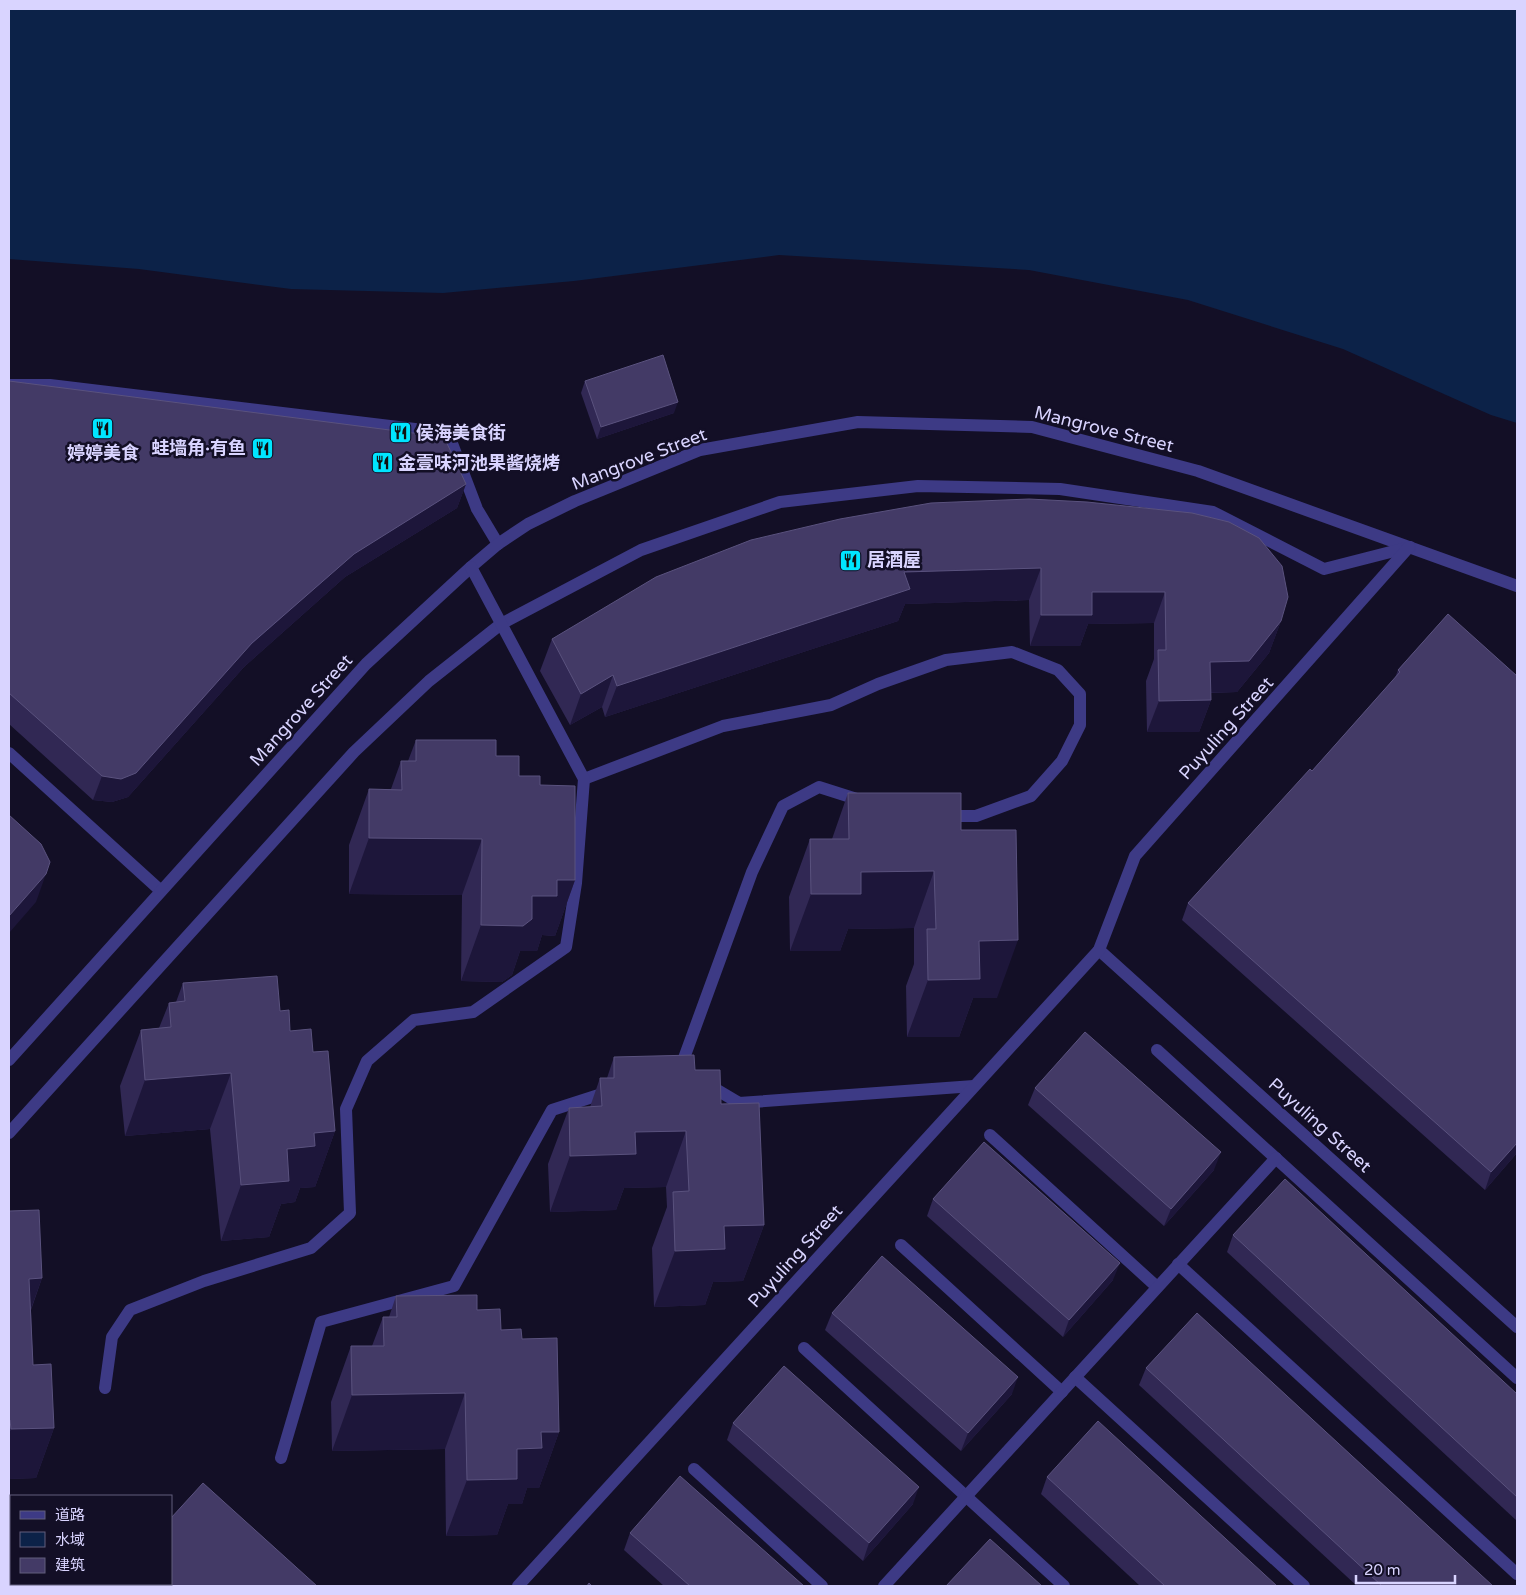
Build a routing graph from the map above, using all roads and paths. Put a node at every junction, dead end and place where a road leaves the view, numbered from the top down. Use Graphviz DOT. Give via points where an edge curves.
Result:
graph roads {
  1 [pos="9,385"];
  2 [pos="498,544"];
  3 [pos="1410,547"];
  4 [pos="470,567"];
  5 [pos="1517,586"];
  6 [pos="502,624"];
  7 [pos="9,753"];
  8 [pos="584,779"];
  9 [pos="873,804"];
  10 [pos="928,816"];
  11 [pos="161,891"];
  12 [pos="1099,950"];
  13 [pos="1157,1050"];
  14 [pos="9,1060"];
  15 [pos="974,1086"];
  16 [pos="616,1090"];
  17 [pos="9,1133"];
  18 [pos="990,1135"];
  19 [pos="1276,1158"];
  20 [pos="901,1245"];
  21 [pos="1178,1264"];
  22 [pos="1157,1287"];
  23 [pos="1517,1327"];
  24 [pos="804,1348"];
  25 [pos="1075,1377"];
  26 [pos="1517,1378"];
  27 [pos="106,1388"];
  28 [pos="1062,1392"];
  29 [pos="281,1458"];
  30 [pos="694,1469"];
  31 [pos="966,1496"];
  32 [pos="1517,1574"];
  33 [pos="518,1586"];
  34 [pos="822,1586"];
  35 [pos="884,1586"];
  36 [pos="1064,1586"];
  37 [pos="1304,1586"];
  1 -- 2 [label="street" via="50,384 448,433 477,510"];
  2 -- 3 [label="street, Mangrove Street" via="528,524 575,501 700,450 858,422 1032,427 1198,471"];
  2 -- 4 [label="street, Mangrove Street"];
  3 -- 5 [label="street, Mangrove Street"];
  3 -- 6 [label="street" via="1324,569 1213,512 1060,489 918,486 780,502 641,550"];
  3 -- 12 [label="street, Puyuling Street" via="1135,856"];
  4 -- 6 [label="street"];
  4 -- 11 [label="street, Mangrove Street" via="366,664"];
  6 -- 8 [label="street"];
  6 -- 17 [label="street" via="429,681 354,752"];
  7 -- 11 [label="street"];
  8 -- 10 [label="street" via="723,726 831,705 946,660 1012,652 1058,670 1080,694 1080,725 1062,761 1031,796 976,816"];
  8 -- 27 [label="street" via="576,883 566,947 473,1012 414,1020 367,1060 346,1109 350,1213 311,1248 204,1281 130,1310 112,1337"];
  9 -- 15 [label="street" via="820,787 783,806 752,872 685,1073 739,1103"];
  11 -- 14 [label="street, Mangrove Street"];
  12 -- 15 [label="street, Puyuling Street"];
  12 -- 23 [label="street, Puyuling Street"];
  13 -- 19 [label="street"];
  15 -- 33 [label="street, Puyuling Street"];
  16 -- 29 [label="street" via="552,1110 454,1286 321,1322"];
  18 -- 22 [label="street"];
  19 -- 21 [label="street"];
  19 -- 26 [label="street"];
  20 -- 28 [label="street"];
  21 -- 22 [label="street"];
  21 -- 32 [label="street"];
  22 -- 25 [label="street"];
  24 -- 31 [label="street"];
  25 -- 28 [label="street"];
  25 -- 37 [label="street"];
  28 -- 31 [label="street"];
  30 -- 34 [label="street"];
  31 -- 35 [label="street"];
  31 -- 36 [label="street"];
}
